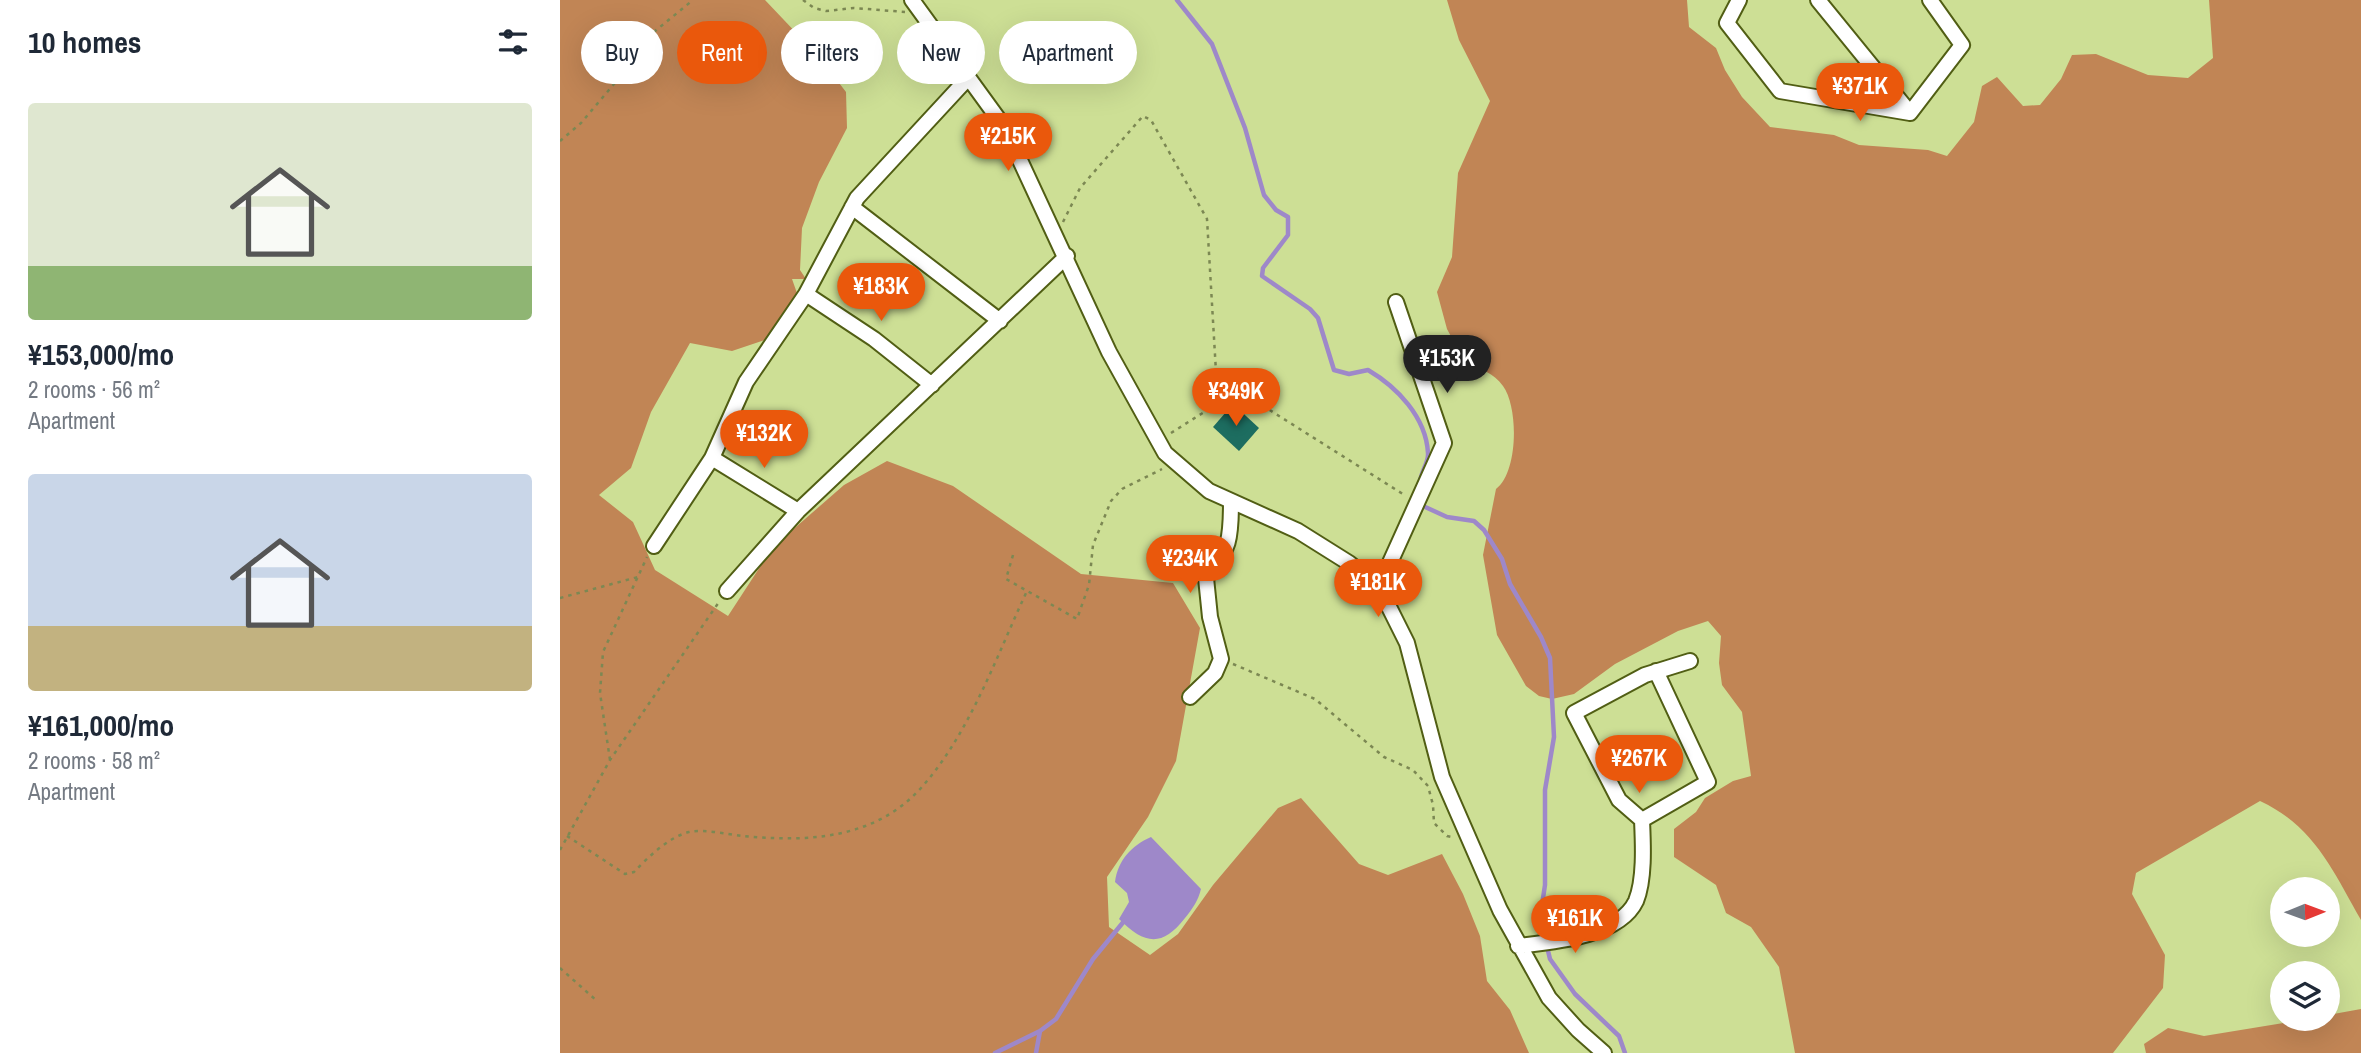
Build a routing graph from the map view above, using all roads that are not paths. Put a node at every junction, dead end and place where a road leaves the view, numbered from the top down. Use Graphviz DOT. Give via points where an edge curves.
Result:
graph roads {
  1 [pos="1739,0"];
  2 [pos="1818,0"];
  3 [pos="1930,0"];
  4 [pos="915,4"];
  5 [pos="927,21"];
  6 [pos="962,84"];
  7 [pos="972,84"];
  8 [pos="1910,113"];
  9 [pos="852,207"];
  10 [pos="1067,256"];
  11 [pos="806,294"];
  12 [pos="1396,302"];
  13 [pos="1000,321"];
  14 [pos="932,384"];
  15 [pos="712,457"];
  16 [pos="1231,502"];
  17 [pos="798,511"];
  18 [pos="654,546"];
  19 [pos="1379,587"];
  20 [pos="727,590"];
  21 [pos="1690,661"];
  22 [pos="1656,671"];
  23 [pos="1190,697"];
  24 [pos="1642,820"];
  25 [pos="1518,946"];
  26 [pos="1604,1053"];
  1 -- 8 [label="street" via="1727,23 1780,91"];
  2 -- 8 [label="street"];
  3 -- 8 [label="street" via="1962,45"];
  4 -- 5 [label="street"];
  6 -- 9 [label="street"];
  7 -- 10 [label="street" via="1005,128"];
  9 -- 11 [label="street"];
  9 -- 13 [label="street"];
  10 -- 13 [label="street"];
  10 -- 16 [label="street" via="1109,352 1157,442 1174,463"];
  11 -- 14 [label="street"];
  11 -- 15 [label="street" via="746,382"];
  12 -- 19 [label="street" via="1444,443"];
  13 -- 14 [label="street"];
  14 -- 17 [label="street"];
  15 -- 17 [label="street"];
  15 -- 18 [label="street"];
  16 -- 19 [label="street" via="1298,531"];
  16 -- 23 [label="street" via="1231,540 1206,578 1221,659 1215,673"];
  17 -- 20 [label="street"];
  19 -- 25 [label="street" via="1407,643 1442,777"];
  21 -- 22 [label="street"];
  22 -- 24 [label="street" via="1708,782"];
  22 -- 24 [label="street" via="1574,713 1619,800"];
  24 -- 25 [label="street" via="1635,902 1616,922 1589,934"];
  25 -- 26 [label="street" via="1549,998"];
}
